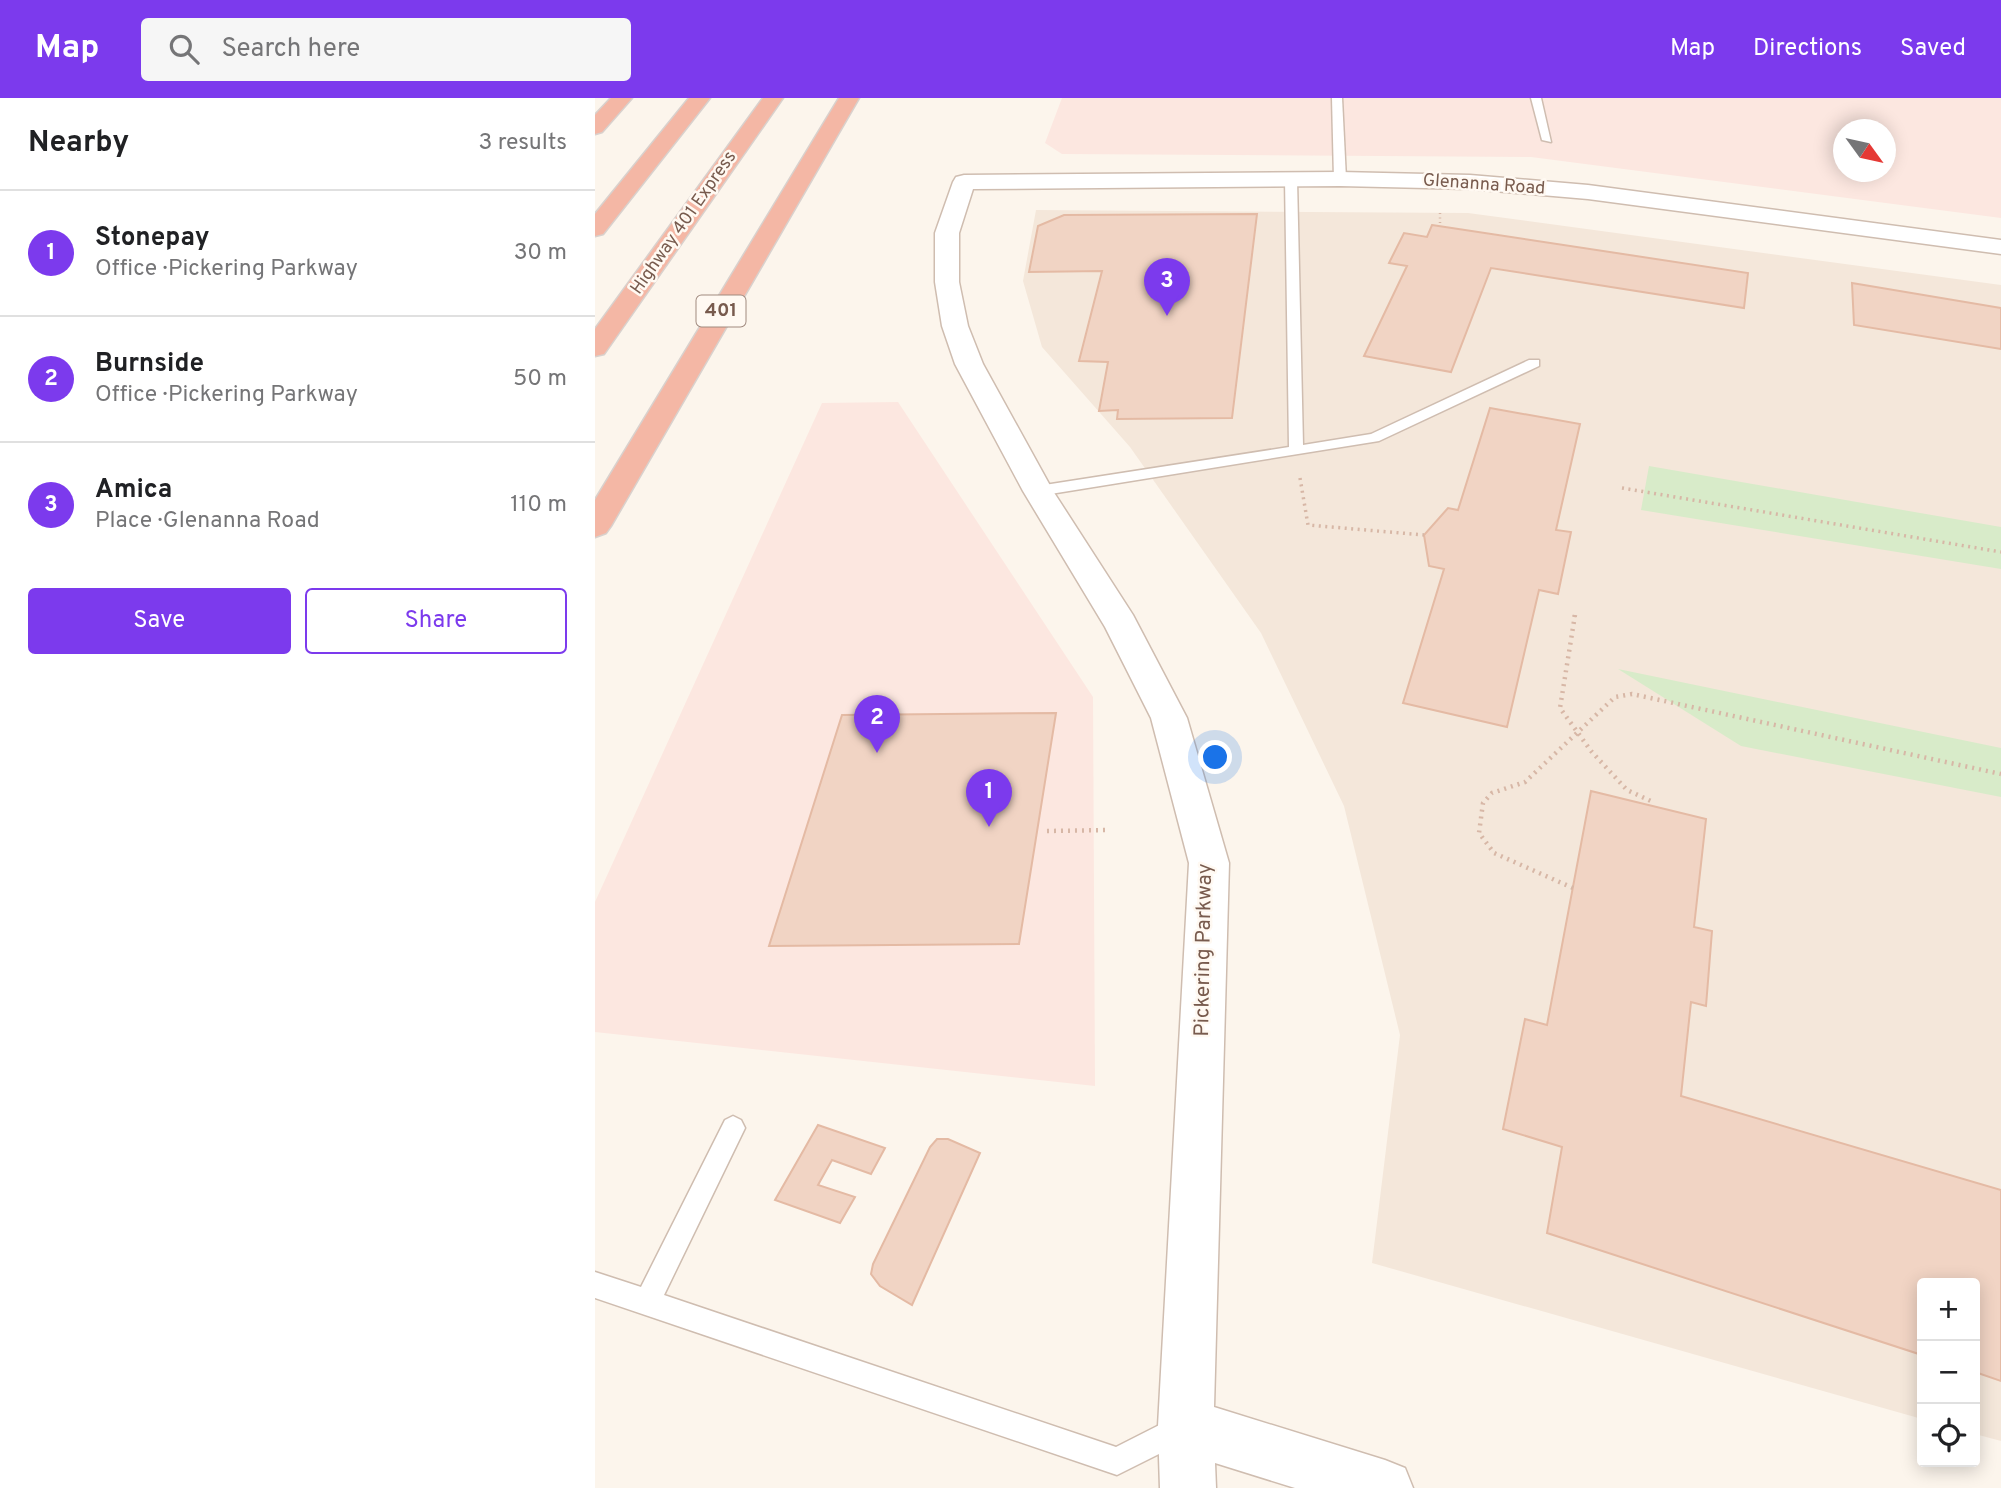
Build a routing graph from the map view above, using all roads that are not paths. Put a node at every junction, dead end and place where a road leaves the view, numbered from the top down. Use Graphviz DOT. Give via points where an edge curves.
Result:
graph roads {
  1 [pos="622,98"];
  2 [pos="700,98"];
  3 [pos="773,98"];
  4 [pos="849,98"];
  5 [pos="1337,98"];
  6 [pos="1536,98"];
  7 [pos="595,128"];
  8 [pos="1547,141"];
  9 [pos="1291,179"];
  10 [pos="1340,179"];
  11 [pos="964,182"];
  12 [pos="595,229"];
  13 [pos="2001,247"];
  14 [pos="595,348"];
  15 [pos="1534,363"];
  16 [pos="1296,451"];
  17 [pos="1038,491"];
  18 [pos="595,526"];
  19 [pos="733,1128"];
  20 [pos="595,1285"];
  21 [pos="647,1302"];
  22 [pos="1186,1426"];
  23 [pos="1188,1488"];
  24 [pos="1385,1488"];
  1 -- 7 [label="highway"];
  2 -- 12 [label="highway"];
  3 -- 14 [label="highway, Highway 401 Express"];
  4 -- 18 [label="highway, 401"];
  5 -- 10 [label="lane"];
  6 -- 8 [label="lane"];
  9 -- 10 [label="street, Glenanna Road"];
  9 -- 11 [label="street, Glenanna Road"];
  9 -- 16 [label="lane"];
  10 -- 13 [label="street, Glenanna Road" via="1470,182 1588,192"];
  11 -- 17 [label="street, Pickering Parkway" via="947,233 947,282 955,326 969,364"];
  15 -- 16 [label="lane" via="1374,438"];
  16 -- 17 [label="lane"];
  17 -- 22 [label="street, Pickering Parkway" via="1115,615 1169,718 1209,863"];
  19 -- 21 [label="lane"];
  20 -- 21 [label="lane"];
  21 -- 22 [label="lane" via="1117,1461"];
  22 -- 23 [label="street, Pickering Parkway"];
  22 -- 24 [label="street"];
}
